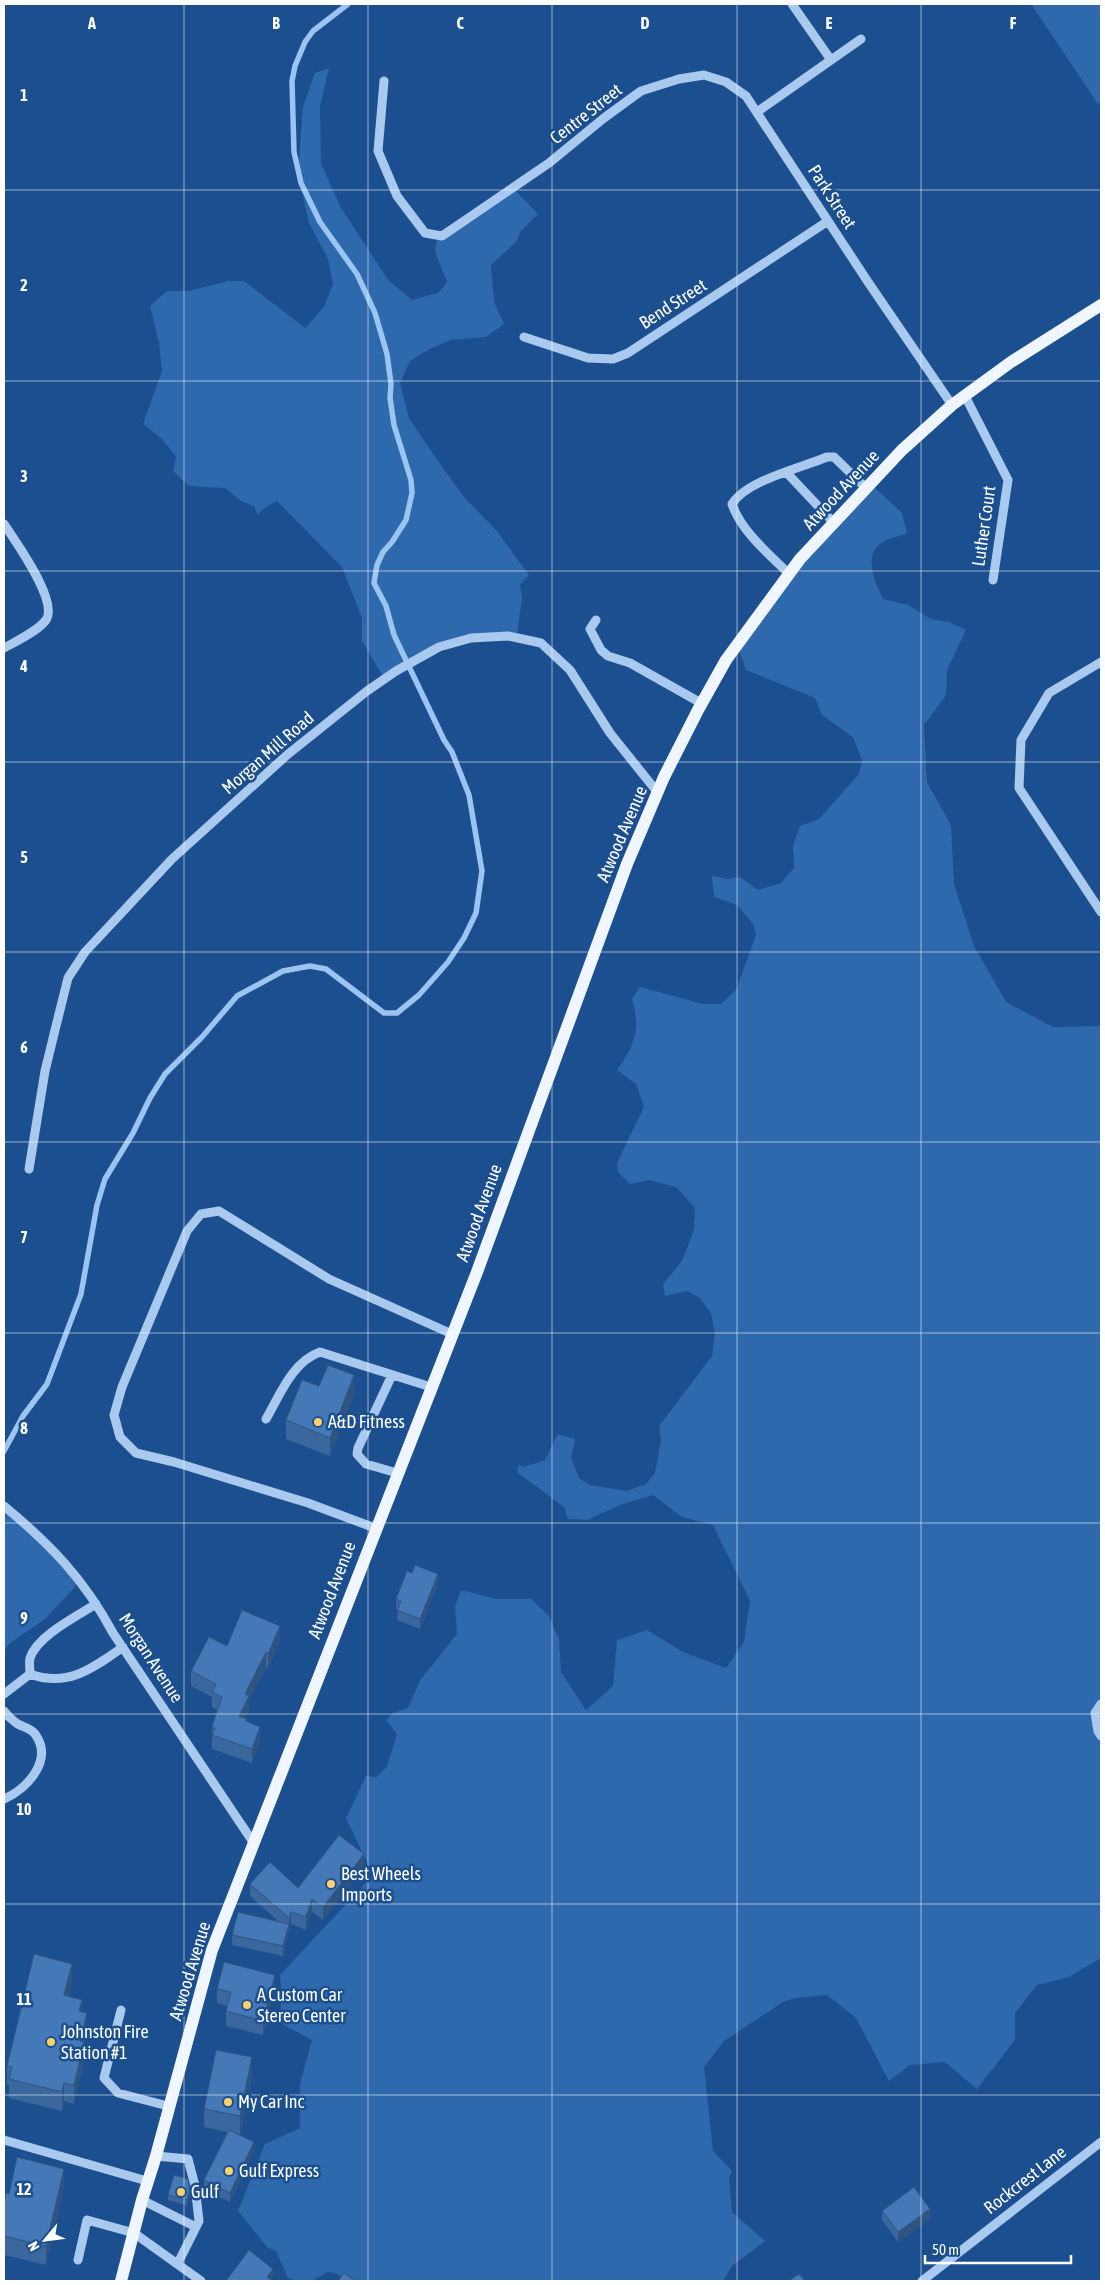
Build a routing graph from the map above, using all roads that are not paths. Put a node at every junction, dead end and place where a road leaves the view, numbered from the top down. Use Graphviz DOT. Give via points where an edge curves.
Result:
graph roads {
  1 [pos="792,4"];
  2 [pos="861,39"];
  3 [pos="831,60"];
  4 [pos="384,81"];
  5 [pos="756,112"];
  6 [pos="828,221"];
  7 [pos="1101,305"];
  8 [pos="524,337"];
  9 [pos="965,396"];
  10 [pos="952,405"];
  11 [pos="786,472"];
  12 [pos="866,488"];
  13 [pos="834,523"];
  14 [pos="4,524"];
  15 [pos="789,574"];
  16 [pos="993,580"];
  17 [pos="596,620"];
  18 [pos="4,648"];
  19 [pos="1101,662"];
  20 [pos="701,704"];
  21 [pos="658,793"];
  22 [pos="1101,912"];
  23 [pos="30,1169"];
  24 [pos="452,1334"];
  25 [pos="392,1375"];
  26 [pos="431,1387"];
  27 [pos="266,1419"];
  28 [pos="397,1473"];
  29 [pos="4,1506"];
  30 [pos="375,1528"];
  31 [pos="96,1604"];
  32 [pos="123,1647"];
  33 [pos="30,1674"];
  34 [pos="4,1694"];
  35 [pos="1101,1704"];
  36 [pos="4,1711"];
  37 [pos="1101,1736"];
  38 [pos="4,1799"];
  39 [pos="253,1842"];
  40 [pos="121,2010"];
  41 [pos="168,2106"];
  42 [pos="4,2140"];
  43 [pos="1101,2142"];
  44 [pos="156,2156"];
  45 [pos="147,2181"];
  46 [pos="142,2200"];
  47 [pos="196,2227"];
  48 [pos="134,2233"];
  49 [pos="78,2260"];
  50 [pos="178,2264"];
  51 [pos="121,2281"];
  52 [pos="201,2281"];
  53 [pos="922,2281"];
  1 -- 3 [label="street"];
  2 -- 3 [label="street"];
  3 -- 5 [label="street"];
  4 -- 5 [label="street, Centre Street" via="378,151 397,196 425,233 442,236 549,163 641,91 678,79 704,76 726,82 746,96"];
  5 -- 6 [label="street, Park Street"];
  6 -- 8 [label="street, Bend Street" via="628,353 613,359 588,358"];
  6 -- 10 [label="street, Park Street"];
  7 -- 9 [label="main road, Atwood Avenue" via="1011,362"];
  9 -- 10 [label="main road, Atwood Avenue"];
  9 -- 16 [label="street, Luther Court" via="1008,480"];
  10 -- 12 [label="main road, Atwood Avenue"];
  11 -- 12 [label="street" via="834,457"];
  11 -- 13 [label="street"];
  11 -- 15 [label="street" via="750,488 732,504 747,528"];
  12 -- 13 [label="main road, Atwood Avenue"];
  13 -- 15 [label="main road, Atwood Avenue"];
  14 -- 18 [label="street" via="43,588 49,612 45,621"];
  15 -- 20 [label="main road, Atwood Avenue" via="726,660"];
  17 -- 20 [label="street" via="590,629 592,635 608,656 630,663"];
  19 -- 22 [label="street" via="1049,693 1021,740 1019,788"];
  20 -- 21 [label="main road, Atwood Avenue"];
  21 -- 23 [label="street, Morgan Mill Road" via="610,733 570,670 541,643 508,636 472,638 438,647 396,671 287,755 172,858 85,952 68,978 54,1030"];
  21 -- 24 [label="main road, Atwood Avenue" via="627,864"];
  24 -- 26 [label="main road, Atwood Avenue"];
  24 -- 30 [label="street" via="329,1279 219,1211 201,1214 187,1231 122,1387 114,1415 120,1437 136,1452 308,1502"];
  25 -- 26 [label="street"];
  25 -- 27 [label="street" via="320,1352 308,1356 299,1364"];
  25 -- 28 [label="street" via="357,1454 366,1464"];
  26 -- 28 [label="main road, Atwood Avenue"];
  28 -- 30 [label="main road, Atwood Avenue"];
  29 -- 31 [label="street, Morgan Avenue" via="42,1538"];
  30 -- 39 [label="main road, Atwood Avenue"];
  31 -- 32 [label="street, Morgan Avenue"];
  31 -- 33 [label="street" via="44,1638 29,1660"];
  32 -- 33 [label="street" via="88,1672 46,1680"];
  32 -- 39 [label="street, Morgan Avenue"];
  33 -- 34 [label="street"];
  35 -- 37 [label="street" via="1095,1713"];
  36 -- 38 [label="street" via="16,1723 34,1732 40,1743 41,1758 30,1781 18,1793"];
  39 -- 41 [label="main road, Atwood Avenue" via="212,1950"];
  40 -- 41 [label="street" via="104,2078 118,2093"];
  41 -- 44 [label="main road, Atwood Avenue"];
  42 -- 45 [label="street"];
  43 -- 53 [label="street, Rockcrest Lane"];
  44 -- 45 [label="main road, Atwood Avenue"];
  44 -- 47 [label="street" via="188,2159 195,2186 199,2221"];
  45 -- 46 [label="main road, Atwood Avenue"];
  46 -- 47 [label="street"];
  46 -- 48 [label="main road, Atwood Avenue"];
  47 -- 50 [label="street"];
  48 -- 49 [label="street" via="87,2220"];
  48 -- 50 [label="street"];
  48 -- 51 [label="main road, Atwood Avenue"];
  50 -- 52 [label="street"];
}
